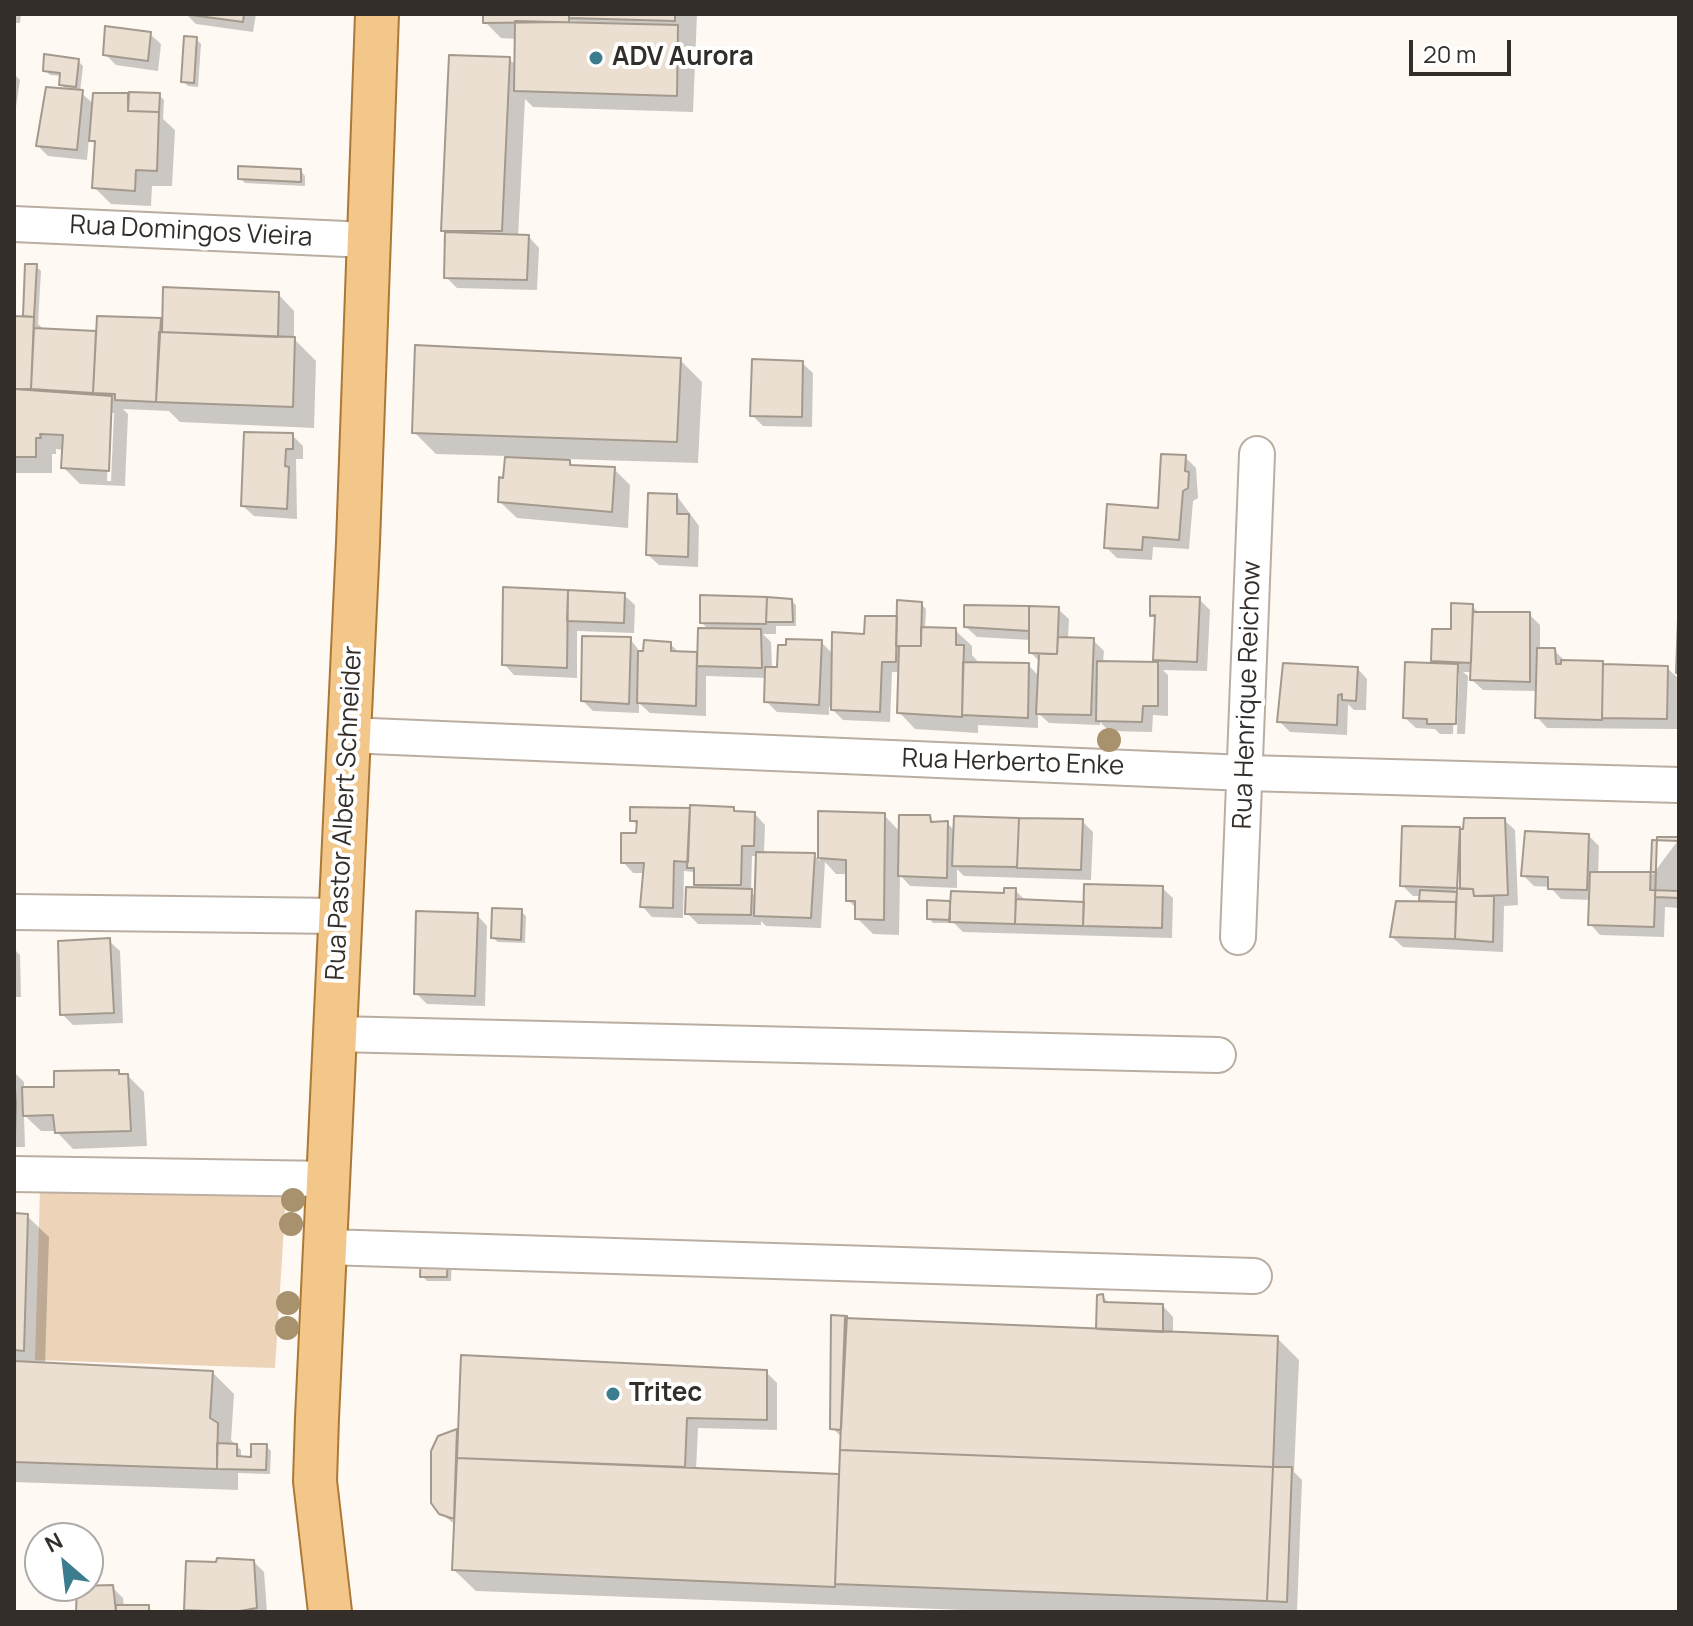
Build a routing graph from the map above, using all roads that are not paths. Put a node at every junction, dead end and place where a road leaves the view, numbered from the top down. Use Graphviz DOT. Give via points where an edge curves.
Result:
graph roads {
  1 [pos="377,14"];
  2 [pos="14,224"];
  3 [pos="368,240"];
  4 [pos="1257,454"];
  5 [pos="347,735"];
  6 [pos="1246,773"];
  7 [pos="1679,785"];
  8 [pos="14,912"];
  9 [pos="340,916"];
  10 [pos="1238,937"];
  11 [pos="335,1034"];
  12 [pos="1218,1055"];
  13 [pos="14,1174"];
  14 [pos="329,1179"];
  15 [pos="326,1247"];
  16 [pos="1254,1276"];
  17 [pos="330,1612"];
  1 -- 3 [label="main road, Rua Pastor Albert Schneider"];
  2 -- 3 [label="street, Rua Domingos Vieira"];
  3 -- 5 [label="main road, Rua Pastor Albert Schneider"];
  4 -- 6 [label="street, Rua Henrique Reichow"];
  5 -- 6 [label="street, Rua Herberto Enke"];
  5 -- 9 [label="main road, Rua Pastor Albert Schneider"];
  6 -- 7 [label="street, Rua Herberto Enke"];
  6 -- 10 [label="street, Rua Henrique Reichow"];
  8 -- 9 [label="street"];
  9 -- 11 [label="main road, Rua Pastor Albert Schneider"];
  11 -- 12 [label="street"];
  11 -- 14 [label="main road, Rua Pastor Albert Schneider"];
  13 -- 14 [label="street"];
  14 -- 15 [label="main road, Rua Pastor Albert Schneider"];
  15 -- 16 [label="street"];
  15 -- 17 [label="main road, Rua Pastor Albert Schneider" via="315,1481"];
}
